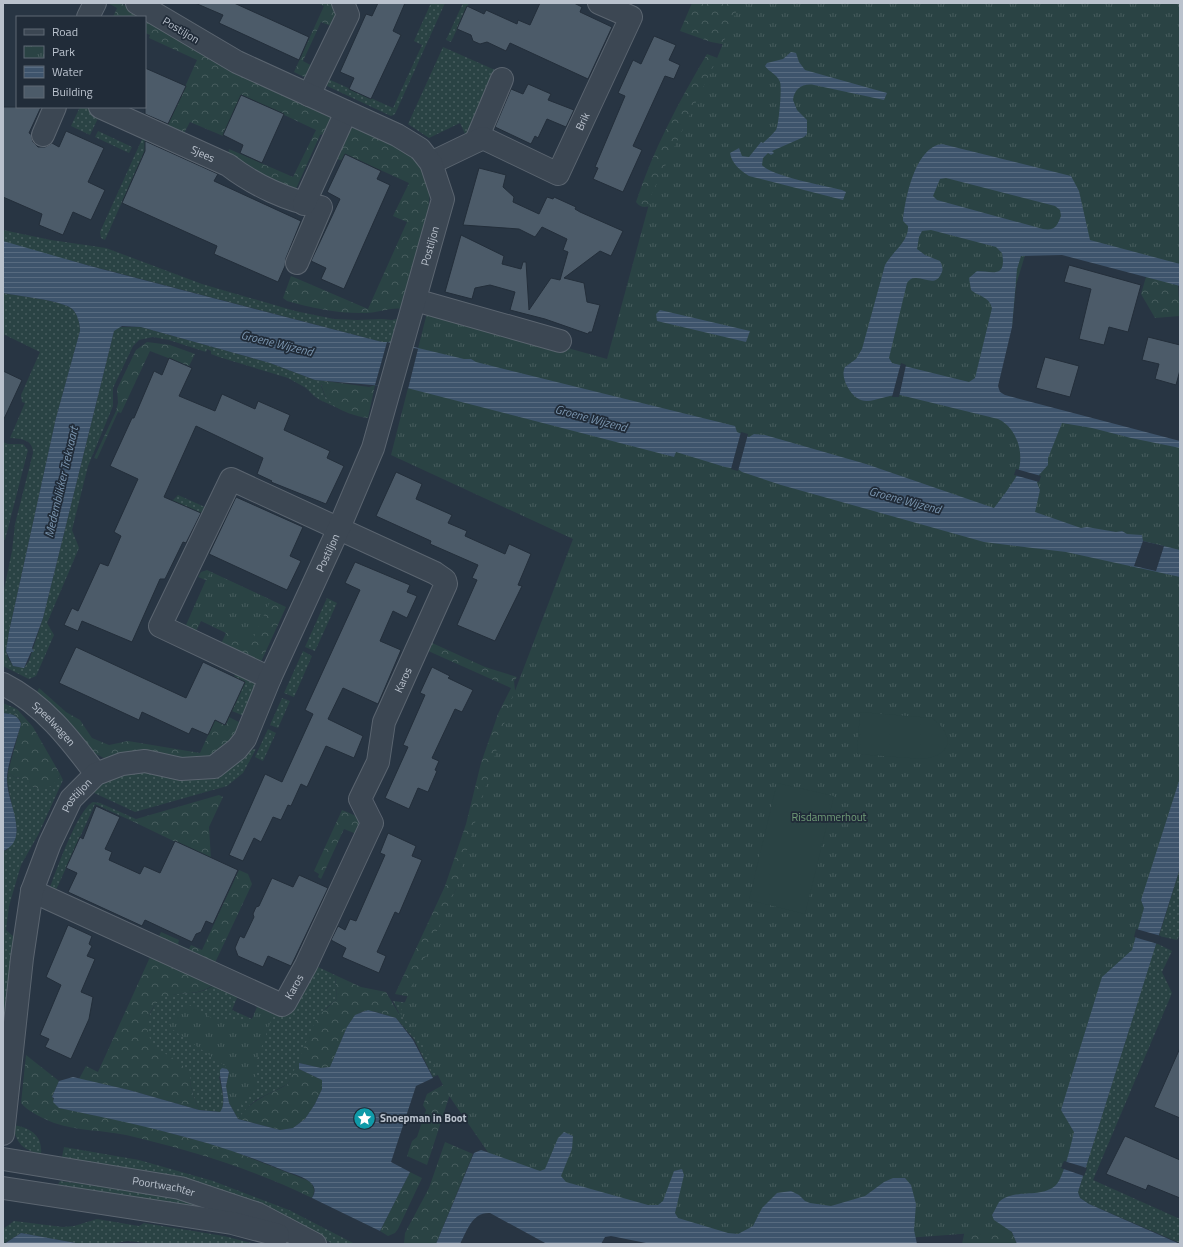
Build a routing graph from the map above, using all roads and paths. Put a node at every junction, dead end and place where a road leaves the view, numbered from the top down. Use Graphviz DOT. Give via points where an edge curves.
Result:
graph roads {
  1 [pos="95,3"];
  2 [pos="137,3"];
  3 [pos="343,3"];
  4 [pos="599,3"];
  5 [pos="88,16"];
  6 [pos="502,79"];
  7 [pos="309,94"];
  8 [pos="56,108"];
  9 [pos="102,108"];
  10 [pos="346,112"];
  11 [pos="43,135"];
  12 [pos="476,141"];
  13 [pos="431,163"];
  14 [pos="304,204"];
  15 [pos="297,262"];
  16 [pos="415,300"];
  17 [pos="560,341"];
  18 [pos="339,528"];
  19 [pos="270,678"];
  20 [pos="3,684"];
  21 [pos="96,774"];
  22 [pos="32,891"];
  23 [pos="3,1134"];
  24 [pos="3,1159"];
  25 [pos="3,1188"];
  26 [pos="314,1244"];
  1 -- 5 [label="street"];
  2 -- 7 [label="street, Postiljon" via="237,62"];
  3 -- 7 [label="street" via="348,15"];
  4 -- 12 [label="street, Brik" via="630,17 558,174 483,138"];
  6 -- 12 [label="street"];
  7 -- 10 [label="street, Postiljon"];
  8 -- 11 [label="street"];
  9 -- 14 [label="street, Sjees" via="228,165 246,178"];
  10 -- 13 [label="street, Postiljon" via="397,134 420,149"];
  10 -- 14 [label="street"];
  12 -- 13 [label="street"];
  13 -- 16 [label="street, Postiljon" via="443,199"];
  14 -- 15 [label="street, Sjees" via="321,207"];
  16 -- 17 [label="street"];
  16 -- 18 [label="street, Postiljon" via="373,448"];
  18 -- 19 [label="street, Postiljon"];
  18 -- 19 [label="street, Karos" via="231,479 160,626"];
  18 -- 22 [label="street, Karos" via="441,576 445,580 445,588 384,722 378,762 360,799 372,823 285,1003 282,1005 275,1002"];
  19 -- 21 [label="street, Postiljon" via="245,740 214,767 180,769 145,761 122,764"];
  20 -- 21 [label="street, Speelwagen" via="29,699 48,715"];
  21 -- 22 [label="street, Postiljon" via="71,799 50,843"];
  22 -- 23 [label="street, Postiljon"];
  24 -- 26 [label="street, Poortwachter" via="180,1188 258,1214"];
  25 -- 26 [label="street, Poortwachter" via="232,1223"];
}
